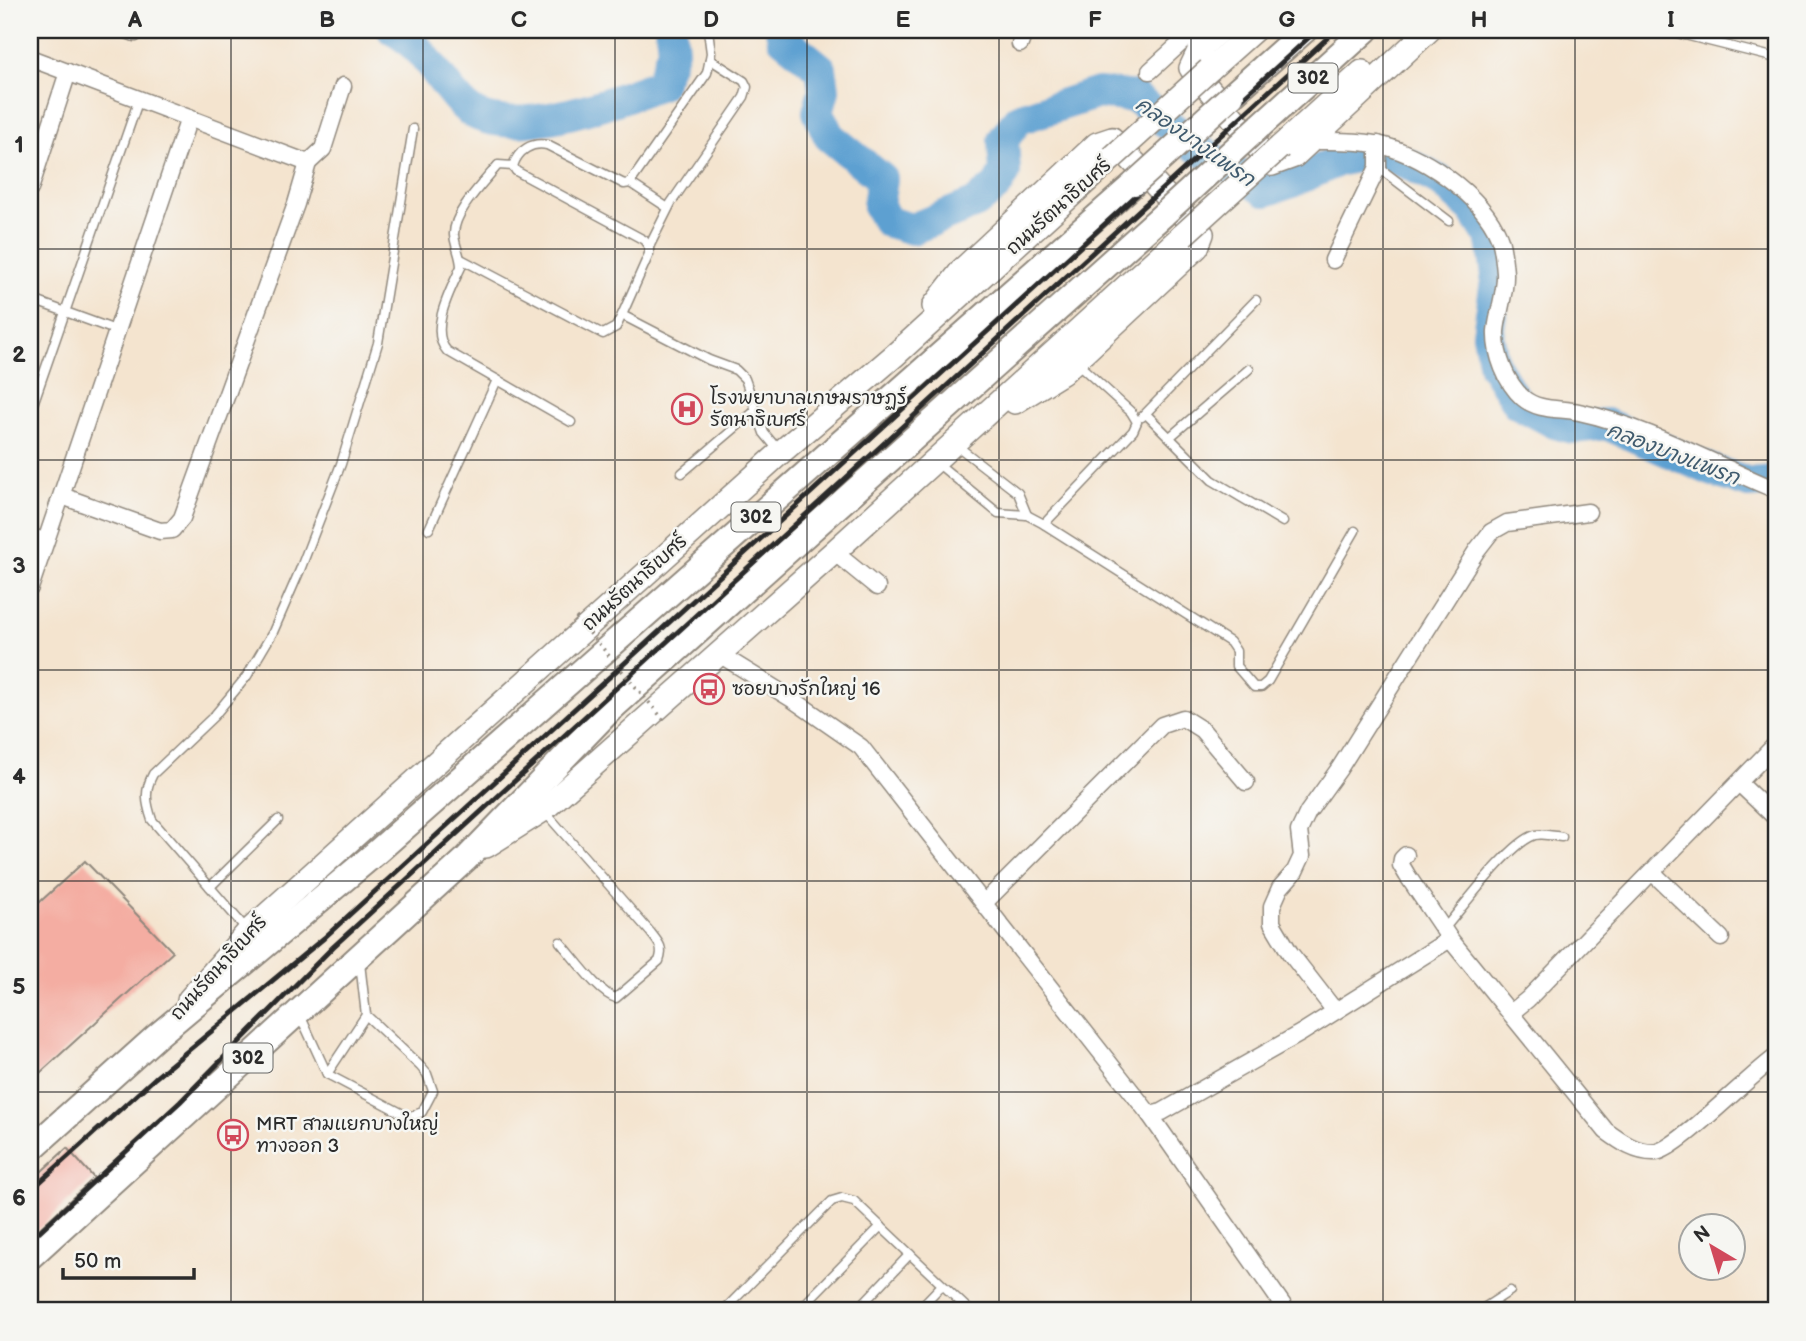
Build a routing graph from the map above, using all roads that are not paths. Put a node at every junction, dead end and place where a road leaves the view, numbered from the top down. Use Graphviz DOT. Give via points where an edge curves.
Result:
graph roads {
  1 [pos="708,30"];
  2 [pos="1195,30"];
  3 [pos="1220,30"];
  4 [pos="1254,30"];
  5 [pos="1305,30"];
  6 [pos="1366,30"];
  7 [pos="1408,30"];
  8 [pos="1429,30"];
  9 [pos="1674,30"];
  10 [pos="30,58"];
  11 [pos="1776,58"];
  12 [pos="711,60"];
  13 [pos="1150,71"];
  14 [pos="68,72"];
  15 [pos="343,86"];
  16 [pos="139,99"];
  17 [pos="189,118"];
  18 [pos="412,129"];
  19 [pos="1312,141"];
  20 [pos="1378,156"];
  21 [pos="308,163"];
  22 [pos="513,166"];
  23 [pos="33,171"];
  24 [pos="630,183"];
  25 [pos="30,189"];
  26 [pos="668,208"];
  27 [pos="1449,221"];
  28 [pos="649,247"];
  29 [pos="461,259"];
  30 [pos="1333,260"];
  31 [pos="30,299"];
  32 [pos="1256,300"];
  33 [pos="65,312"];
  34 [pos="622,315"];
  35 [pos="118,331"];
  36 [pos="895,355"];
  37 [pos="1074,361"];
  38 [pos="1249,369"];
  39 [pos="497,380"];
  40 [pos="755,411"];
  41 [pos="30,413"];
  42 [pos="1146,414"];
  43 [pos="571,422"];
  44 [pos="1137,422"];
  45 [pos="1170,437"];
  46 [pos="960,438"];
  47 [pos="780,453"];
  48 [pos="935,461"];
  49 [pos="682,473"];
  50 [pos="1774,489"];
  51 [pos="62,496"];
  52 [pos="1588,512"];
  53 [pos="1027,515"];
  54 [pos="1283,522"];
  55 [pos="1044,524"];
  56 [pos="429,529"];
  57 [pos="1355,531"];
  58 [pos="30,532"];
  59 [pos="47,538"];
  60 [pos="834,552"];
  61 [pos="877,587"];
  62 [pos="30,588"];
  63 [pos="719,654"];
  64 [pos="1776,744"];
  65 [pos="1246,782"];
  66 [pos="1739,783"];
  67 [pos="543,810"];
  68 [pos="1776,818"];
  69 [pos="278,820"];
  70 [pos="1562,837"];
  71 [pos="1406,855"];
  72 [pos="466,859"];
  73 [pos="1652,872"];
  74 [pos="210,887"];
  75 [pos="985,902"];
  76 [pos="249,931"];
  77 [pos="1447,934"];
  78 [pos="1721,939"];
  79 [pos="560,942"];
  80 [pos="360,956"];
  81 [pos="1335,1011"];
  82 [pos="299,1012"];
  83 [pos="1511,1013"];
  84 [pos="366,1015"];
  85 [pos="157,1036"];
  86 [pos="1776,1057"];
  87 [pos="327,1074"];
  88 [pos="1150,1115"];
  89 [pos="30,1150"];
  90 [pos="881,1226"];
  91 [pos="910,1254"];
  92 [pos="30,1257"];
  93 [pos="942,1285"];
  94 [pos="1510,1291"];
  95 [pos="723,1311"];
  96 [pos="798,1311"];
  97 [pos="856,1311"];
  98 [pos="917,1311"];
  99 [pos="970,1311"];
  100 [pos="1287,1311"];
  101 [pos="1479,1311"];
  1 -- 12 [label="lane"];
  2 -- 13 [label="street"];
  3 -- 19 [label="main road" via="1201,47 1191,68 1272,164 1294,156"];
  4 -- 36 [label="main road, ถนนรัตนาธิเบศร์ / 302, bridge"];
  5 -- 85 [label="main road, ถนนรัตนาธิเบศร์ / 302, bridge" via="378,851"];
  6 -- 72 [label="main road, 302, bridge" via="610,710"];
  7 -- 46 [label="main road, 302, bridge"];
  8 -- 19 [label="main road"];
  9 -- 11 [label="lane"];
  10 -- 14 [label="street"];
  12 -- 24 [label="lane" via="707,73"];
  12 -- 26 [label="lane" via="747,87"];
  14 -- 16 [label="street"];
  14 -- 23 [label="street"];
  15 -- 21 [label="street" via="323,149"];
  16 -- 17 [label="street"];
  16 -- 33 [label="lane"];
  17 -- 21 [label="street"];
  17 -- 35 [label="street"];
  18 -- 74 [label="lane" via="378,343 341,464 300,570 273,632 247,676 147,785 145,798 152,820"];
  19 -- 20 [label="street"];
  20 -- 27 [label="lane"];
  20 -- 30 [label="street"];
  20 -- 50 [label="street" via="1412,156 1444,175 1479,205 1499,237 1505,275 1496,334 1508,380 1522,397 1535,406 1603,418"];
  21 -- 51 [label="street" via="182,518 172,530 160,531"];
  22 -- 24 [label="lane" via="515,159 537,143"];
  22 -- 28 [label="lane"];
  22 -- 29 [label="lane" via="498,165 454,223"];
  23 -- 25 [label="street"];
  24 -- 26 [label="lane"];
  26 -- 28 [label="lane"];
  28 -- 34 [label="lane"];
  29 -- 34 [label="lane" via="603,334 616,327"];
  29 -- 39 [label="lane" via="440,322 441,345"];
  31 -- 33 [label="lane"];
  32 -- 42 [label="lane"];
  33 -- 35 [label="lane"];
  33 -- 41 [label="lane"];
  34 -- 40 [label="lane" via="736,370 745,379"];
  35 -- 51 [label="street"];
  36 -- 37 [label="main road" via="962,270 1097,144 1112,139 1202,234 1197,247"];
  36 -- 47 [label="main road, ถนนรัตนาธิเบศร์ / 302"];
  37 -- 44 [label="lane"];
  37 -- 46 [label="main road"];
  38 -- 45 [label="lane"];
  39 -- 43 [label="lane"];
  39 -- 56 [label="lane"];
  40 -- 47 [label="lane" via="764,433"];
  40 -- 49 [label="lane"];
  42 -- 44 [label="lane"];
  42 -- 45 [label="lane"];
  44 -- 55 [label="lane"];
  45 -- 54 [label="lane" via="1212,480"];
  46 -- 48 [label="main road, 302"];
  46 -- 53 [label="lane" via="1018,493"];
  47 -- 76 [label="main road, ถนนรัตนาธิเบศร์ / 302"];
  48 -- 53 [label="lane" via="998,513"];
  48 -- 60 [label="main road, 302"];
  51 -- 59 [label="street"];
  52 -- 81 [label="street" via="1507,523 1491,532 1308,812 1299,831 1302,856 1280,888 1272,906 1272,923"];
  53 -- 55 [label="lane"];
  55 -- 57 [label="lane" via="1230,642 1236,651 1236,666 1254,687 1268,681"];
  58 -- 59 [label="lane"];
  59 -- 62 [label="street"];
  60 -- 61 [label="street"];
  60 -- 63 [label="main road, 302"];
  63 -- 67 [label="main road, 302"];
  63 -- 75 [label="street" via="861,747"];
  64 -- 66 [label="street"];
  65 -- 75 [label="street" via="1202,730 1183,718 1162,725"];
  66 -- 68 [label="street"];
  66 -- 73 [label="street"];
  67 -- 72 [label="main road, 302"];
  67 -- 79 [label="lane" via="663,952 659,961 616,998 609,996"];
  69 -- 74 [label="lane"];
  70 -- 77 [label="lane" via="1534,835 1518,846"];
  71 -- 77 [label="street" via="1401,865 1406,876"];
  72 -- 80 [label="main road, 302"];
  73 -- 78 [label="street"];
  73 -- 83 [label="street"];
  74 -- 76 [label="lane"];
  75 -- 88 [label="street"];
  76 -- 85 [label="main road, ถนนรัตนาธิเบศร์ / 302"];
  77 -- 81 [label="street"];
  77 -- 83 [label="street"];
  80 -- 82 [label="main road, 302"];
  80 -- 84 [label="lane"];
  81 -- 88 [label="street" via="1174,1106"];
  82 -- 87 [label="lane"];
  82 -- 92 [label="main road, 302"];
  83 -- 86 [label="street" via="1606,1131 1627,1147 1657,1152 1677,1142"];
  84 -- 87 [label="lane"];
  84 -- 87 [label="lane" via="427,1074 433,1091 422,1112 405,1115"];
  85 -- 89 [label="main road, ถนนรัตนาธิเบศร์ / 302"];
  88 -- 100 [label="street"];
  90 -- 91 [label="lane"];
  90 -- 95 [label="lane" via="854,1201 832,1201"];
  90 -- 96 [label="lane"];
  91 -- 93 [label="lane"];
  91 -- 97 [label="lane"];
  93 -- 98 [label="lane"];
  93 -- 99 [label="lane"];
  94 -- 101 [label="lane"];
}
